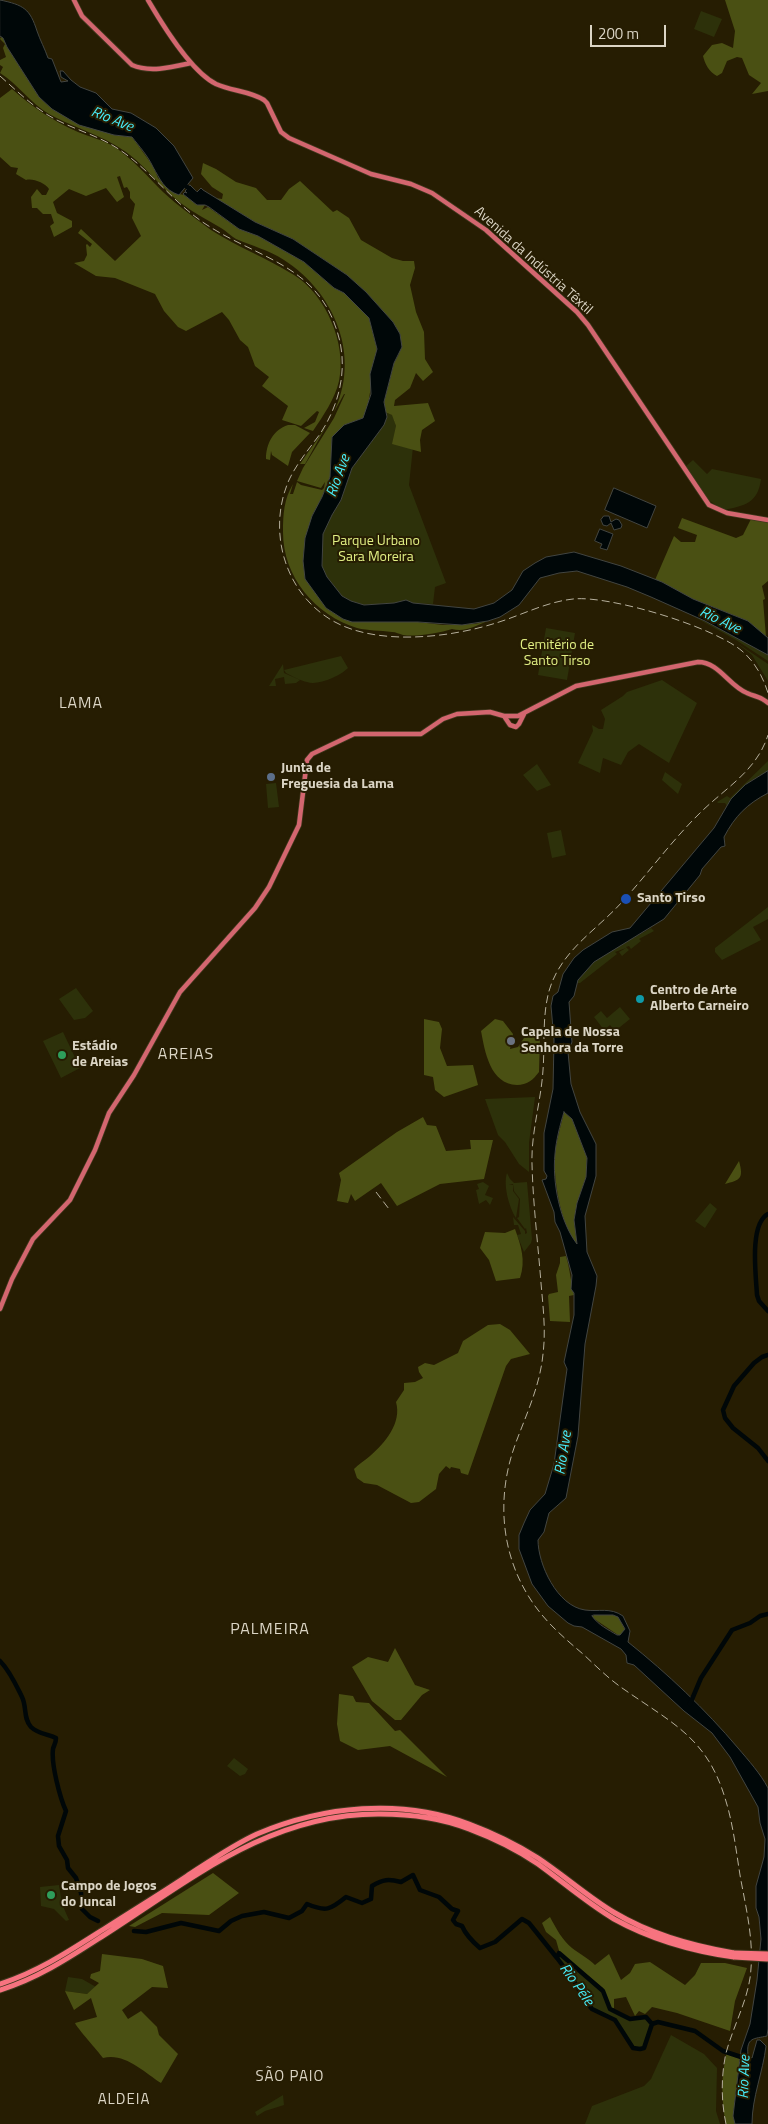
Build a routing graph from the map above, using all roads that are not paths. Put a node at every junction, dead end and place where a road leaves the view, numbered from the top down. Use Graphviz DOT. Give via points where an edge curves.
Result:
graph roads {
  1 [pos="74,0"];
  2 [pos="148,0"];
  3 [pos="191,63"];
  4 [pos="768,520"];
  5 [pos="768,703"];
  6 [pos="504,716"];
  7 [pos="511,716"];
  8 [pos="519,718"];
  9 [pos="508,722"];
  10 [pos="0,1309"];
  11 [pos="768,1954"];
  12 [pos="734,1955"];
  13 [pos="768,1959"];
  14 [pos="0,1984"];
  15 [pos="0,1990"];
  1 -- 3 [label="main road" via="82,16 132,65 164,68"];
  2 -- 3 [label="main road, Avenida da Indústria Têxtil"];
  3 -- 4 [label="main road, Avenida da Indústria Têxtil" via="214,83 264,100 281,132 289,138 371,174 424,189 486,230 588,325 710,505 727,513"];
  5 -- 8 [label="main road" via="761,697 746,693 710,665 698,662 576,686"];
  6 -- 7 [label="main road"];
  6 -- 9 [label="main road"];
  6 -- 10 [label="main road" via="490,712 454,715 415,735 354,734 312,754 307,760 298,825 269,887 255,908 180,992 106,1119 95,1150 70,1200 33,1239"];
  7 -- 8 [label="main road"];
  7 -- 9 [label="main road"];
  8 -- 9 [label="main road" via="520,724 516,727"];
  11 -- 12 [label="highway, bridge"];
  12 -- 13 [label="highway, bridge"];
  12 -- 14 [label="highway" via="687,1944 640,1926 593,1899 539,1859 491,1832 433,1814 369,1808 301,1818 256,1835 211,1860 64,1955"];
  12 -- 15 [label="highway" via="686,1949 638,1931 590,1903 537,1863 489,1837 432,1819 369,1814 310,1822 258,1840 66,1959"];
}
